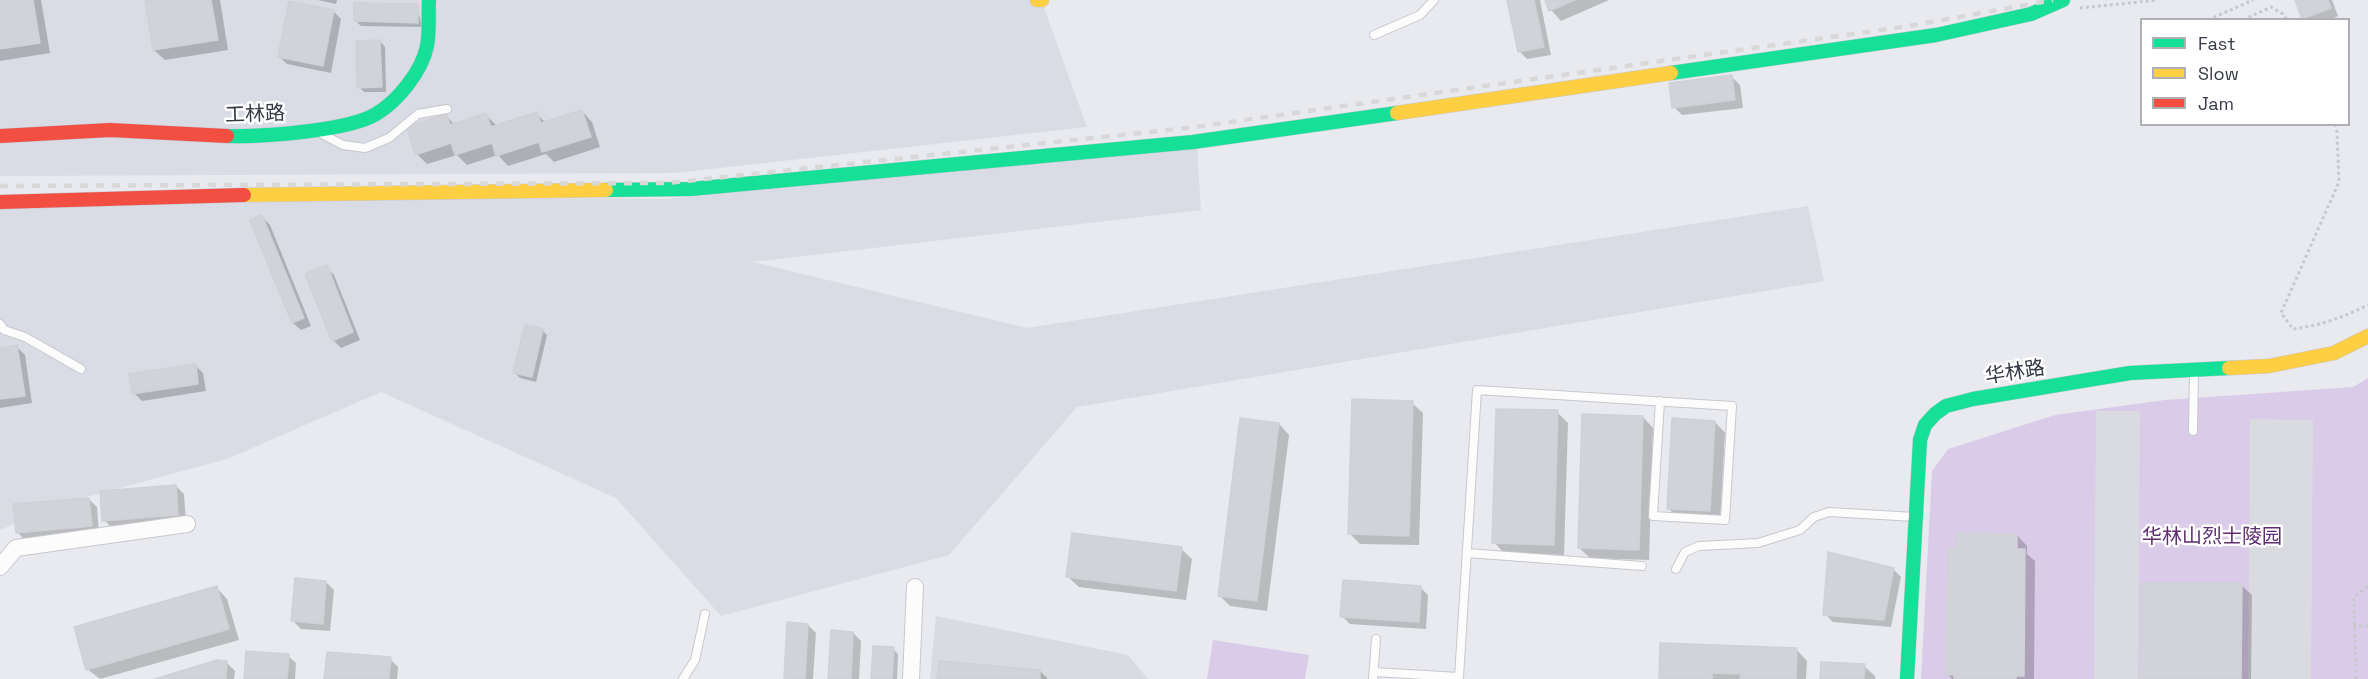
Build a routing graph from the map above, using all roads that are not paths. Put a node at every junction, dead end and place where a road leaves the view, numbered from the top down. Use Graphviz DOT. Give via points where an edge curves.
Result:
graph roads {
  1 [pos="429,0"];
  2 [pos="1037,0"];
  3 [pos="1042,0"];
  4 [pos="1434,0"];
  5 [pos="2068,4"];
  6 [pos="1374,35"];
  7 [pos="447,109"];
  8 [pos="314,130"];
  9 [pos="0,136"];
  10 [pos="0,202"];
  11 [pos="0,324"];
  12 [pos="2368,336"];
  13 [pos="81,369"];
  14 [pos="2193,370"];
  15 [pos="1660,401"];
  16 [pos="2193,431"];
  17 [pos="1916,517"];
  18 [pos="187,524"];
  19 [pos="1467,554"];
  20 [pos="1642,566"];
  21 [pos="0,567"];
  22 [pos="1676,569"];
  23 [pos="915,587"];
  24 [pos="705,614"];
  25 [pos="1376,639"];
  26 [pos="1373,675"];
  27 [pos="683,679"];
  28 [pos="911,679"];
  29 [pos="1907,679"];
  1 -- 8 [label="street, 工林路" via="427,47 414,76 396,99 375,115"];
  2 -- 3 [label="street"];
  4 -- 6 [label="lane" via="1420,15"];
  5 -- 10 [label="street" via="1936,35 1193,142 691,189"];
  7 -- 8 [label="lane" via="418,114 389,138 365,148 343,145"];
  8 -- 9 [label="street, 工林路" via="258,137 110,130"];
  11 -- 13 [label="lane" via="4,330 25,337"];
  12 -- 14 [label="street, 华林路" via="2334,353 2269,366"];
  14 -- 16 [label="lane"];
  14 -- 17 [label="street, 华林路" via="2130,373 1946,406 1925,425 1920,440"];
  15 -- 15 [label="lane" via="1732,406 1725,520 1653,516"];
  15 -- 19 [label="lane" via="1477,390"];
  17 -- 22 [label="lane" via="1829,512 1814,517 1800,530 1758,543 1699,546 1685,552"];
  17 -- 29 [label="street, 华林路"];
  18 -- 21 [label="street" via="16,548"];
  19 -- 20 [label="lane"];
  19 -- 26 [label="lane" via="1459,677"];
  23 -- 28 [label="street"];
  24 -- 27 [label="lane" via="695,660"];
  25 -- 26 [label="lane"];
}
